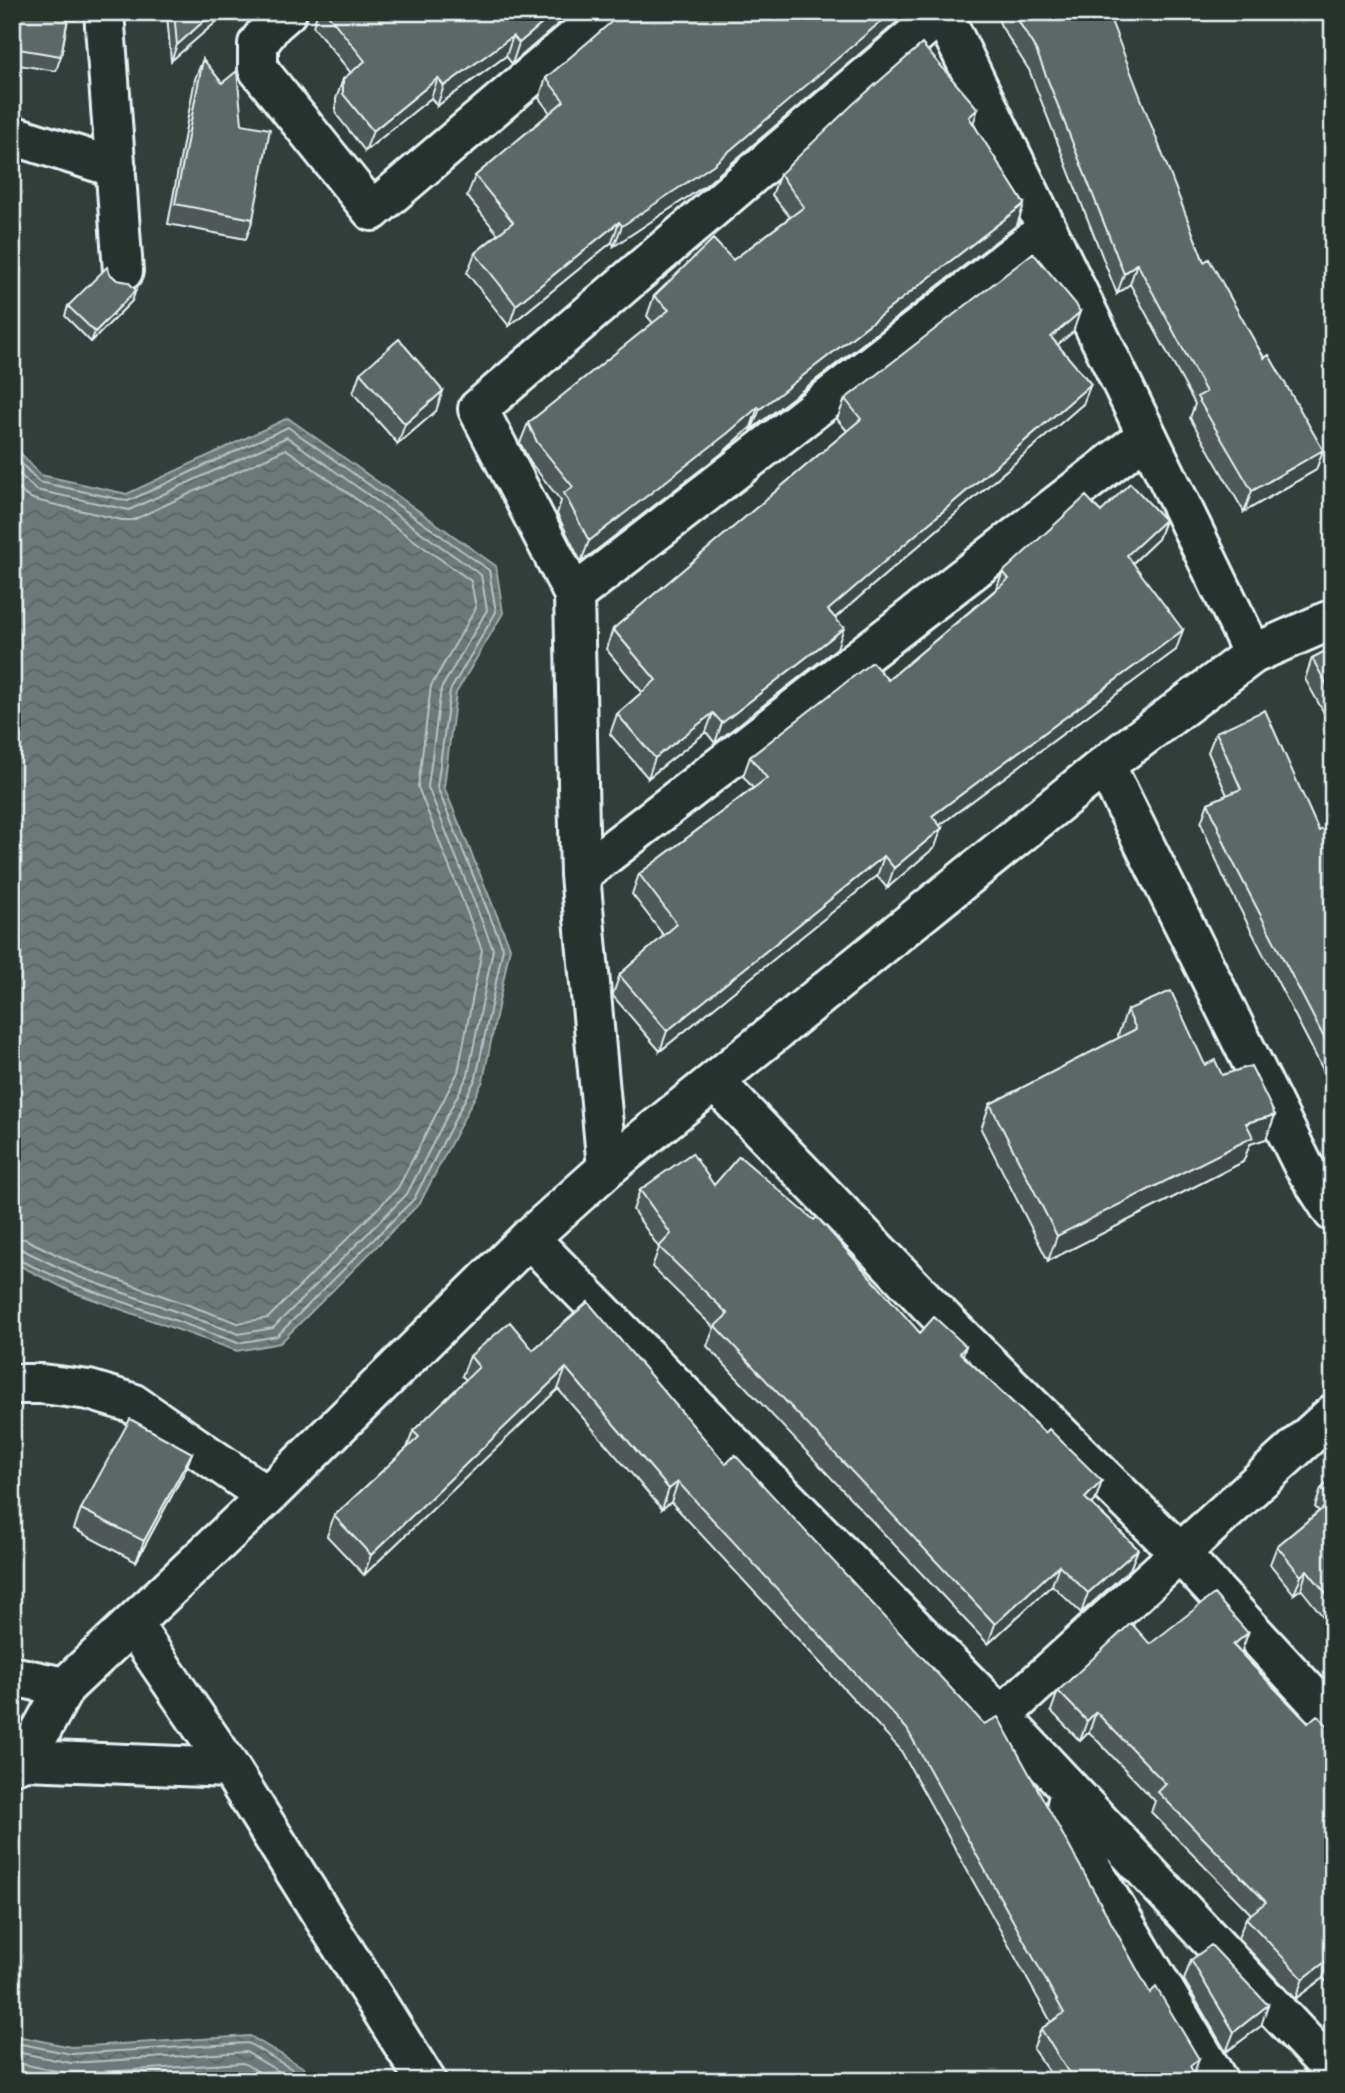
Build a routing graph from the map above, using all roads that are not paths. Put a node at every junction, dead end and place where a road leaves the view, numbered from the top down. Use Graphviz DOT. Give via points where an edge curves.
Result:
graph roads {
  1 [pos="104,12"];
  2 [pos="287,12"];
  3 [pos="606,12"];
  4 [pos="942,12"];
  5 [pos="12,135"];
  6 [pos="116,168"];
  7 [pos="1047,229"];
  8 [pos="123,271"];
  9 [pos="1146,436"];
  10 [pos="574,596"];
  11 [pos="1333,619"];
  12 [pos="1253,654"];
  13 [pos="1105,765"];
  14 [pos="580,874"];
  15 [pos="715,1082"];
  16 [pos="607,1168"];
  17 [pos="1333,1212"];
  18 [pos="529,1238"];
  19 [pos="12,1384"];
  20 [pos="1333,1414"];
  21 [pos="267,1496"];
  22 [pos="1180,1552"];
  23 [pos="133,1625"];
  24 [pos="12,1676"];
  25 [pos="65,1687"];
  26 [pos="1000,1716"];
  27 [pos="1333,1719"];
  28 [pos="19,1762"];
  29 [pos="230,1768"];
  30 [pos="1070,1790"];
  31 [pos="1333,2071"];
  32 [pos="426,2081"];
  33 [pos="1218,2081"];
  1 -- 6 [label="street"];
  2 -- 3 [label="street" via="258,44 258,69 372,211"];
  4 -- 7 [label="street"];
  4 -- 10 [label="street" via="478,409"];
  5 -- 6 [label="street"];
  6 -- 8 [label="street"];
  7 -- 9 [label="street"];
  7 -- 10 [label="street"];
  9 -- 12 [label="street"];
  9 -- 14 [label="street"];
  10 -- 14 [label="street"];
  11 -- 12 [label="street"];
  12 -- 13 [label="street"];
  13 -- 15 [label="street"];
  13 -- 17 [label="street" via="1303,1165"];
  14 -- 16 [label="street"];
  15 -- 16 [label="street"];
  15 -- 22 [label="street" via="949,1325"];
  16 -- 18 [label="street"];
  18 -- 21 [label="street"];
  18 -- 26 [label="street"];
  19 -- 21 [label="street" via="89,1390 132,1403"];
  20 -- 22 [label="street"];
  21 -- 23 [label="street"];
  22 -- 26 [label="street"];
  22 -- 27 [label="street"];
  23 -- 25 [label="street"];
  23 -- 29 [label="street"];
  24 -- 25 [label="street"];
  25 -- 28 [label="street"];
  26 -- 30 [label="street"];
  28 -- 29 [label="street"];
  29 -- 32 [label="street"];
  30 -- 31 [label="street"];
  30 -- 33 [label="street" via="1066,1809 1069,1830"];
}
